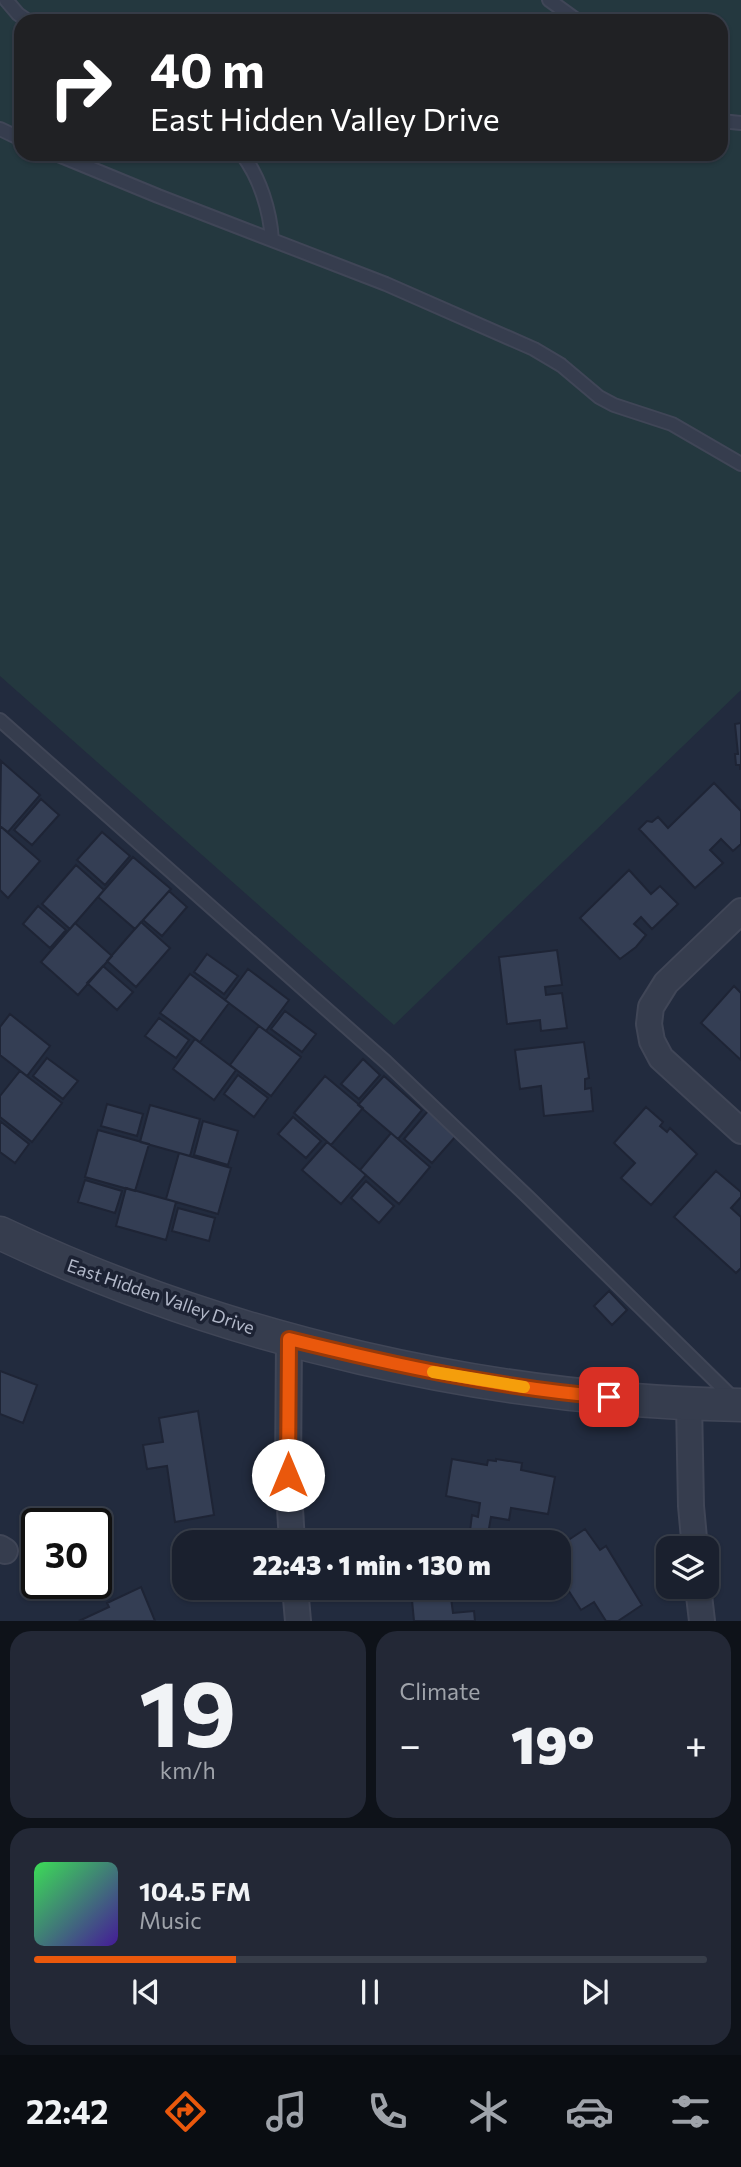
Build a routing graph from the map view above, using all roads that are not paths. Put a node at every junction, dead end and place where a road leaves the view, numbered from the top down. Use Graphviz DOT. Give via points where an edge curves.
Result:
graph roads {
  1 [pos="6,0"];
  2 [pos="549,0"];
  3 [pos="17,14"];
  4 [pos="568,14"];
  5 [pos="73,161"];
  6 [pos="247,161"];
  7 [pos="272,240"];
  8 [pos="741,464"];
  9 [pos="0,720"];
  10 [pos="741,911"];
  11 [pos="741,1131"];
  12 [pos="0,1233"];
  13 [pos="289,1339"];
  14 [pos="689,1403"];
  15 [pos="740,1405"];
  16 [pos="291,1530"];
  17 [pos="694,1536"];
  18 [pos="699,1599"];
  19 [pos="296,1600"];
  20 [pos="298,1621"];
  21 [pos="702,1621"];
  1 -- 3 [label="lane"];
  2 -- 4 [label="lane"];
  5 -- 7 [label="lane"];
  6 -- 7 [label="lane" via="263,196"];
  7 -- 8 [label="lane" via="534,349 606,401 671,424"];
  9 -- 15 [label="lane" via="386,1062"];
  10 -- 11 [label="street" via="666,983 652,1007 649,1024 661,1058"];
  12 -- 13 [label="street, East Hidden Valley Drive" via="134,1290"];
  13 -- 14 [label="street, East Hidden Valley Drive" via="482,1381"];
  13 -- 16 [label="street"];
  14 -- 15 [label="street, East Hidden Valley Drive"];
  14 -- 17 [label="street"];
  18 -- 21 [label="street"];
  19 -- 20 [label="street"];
}
